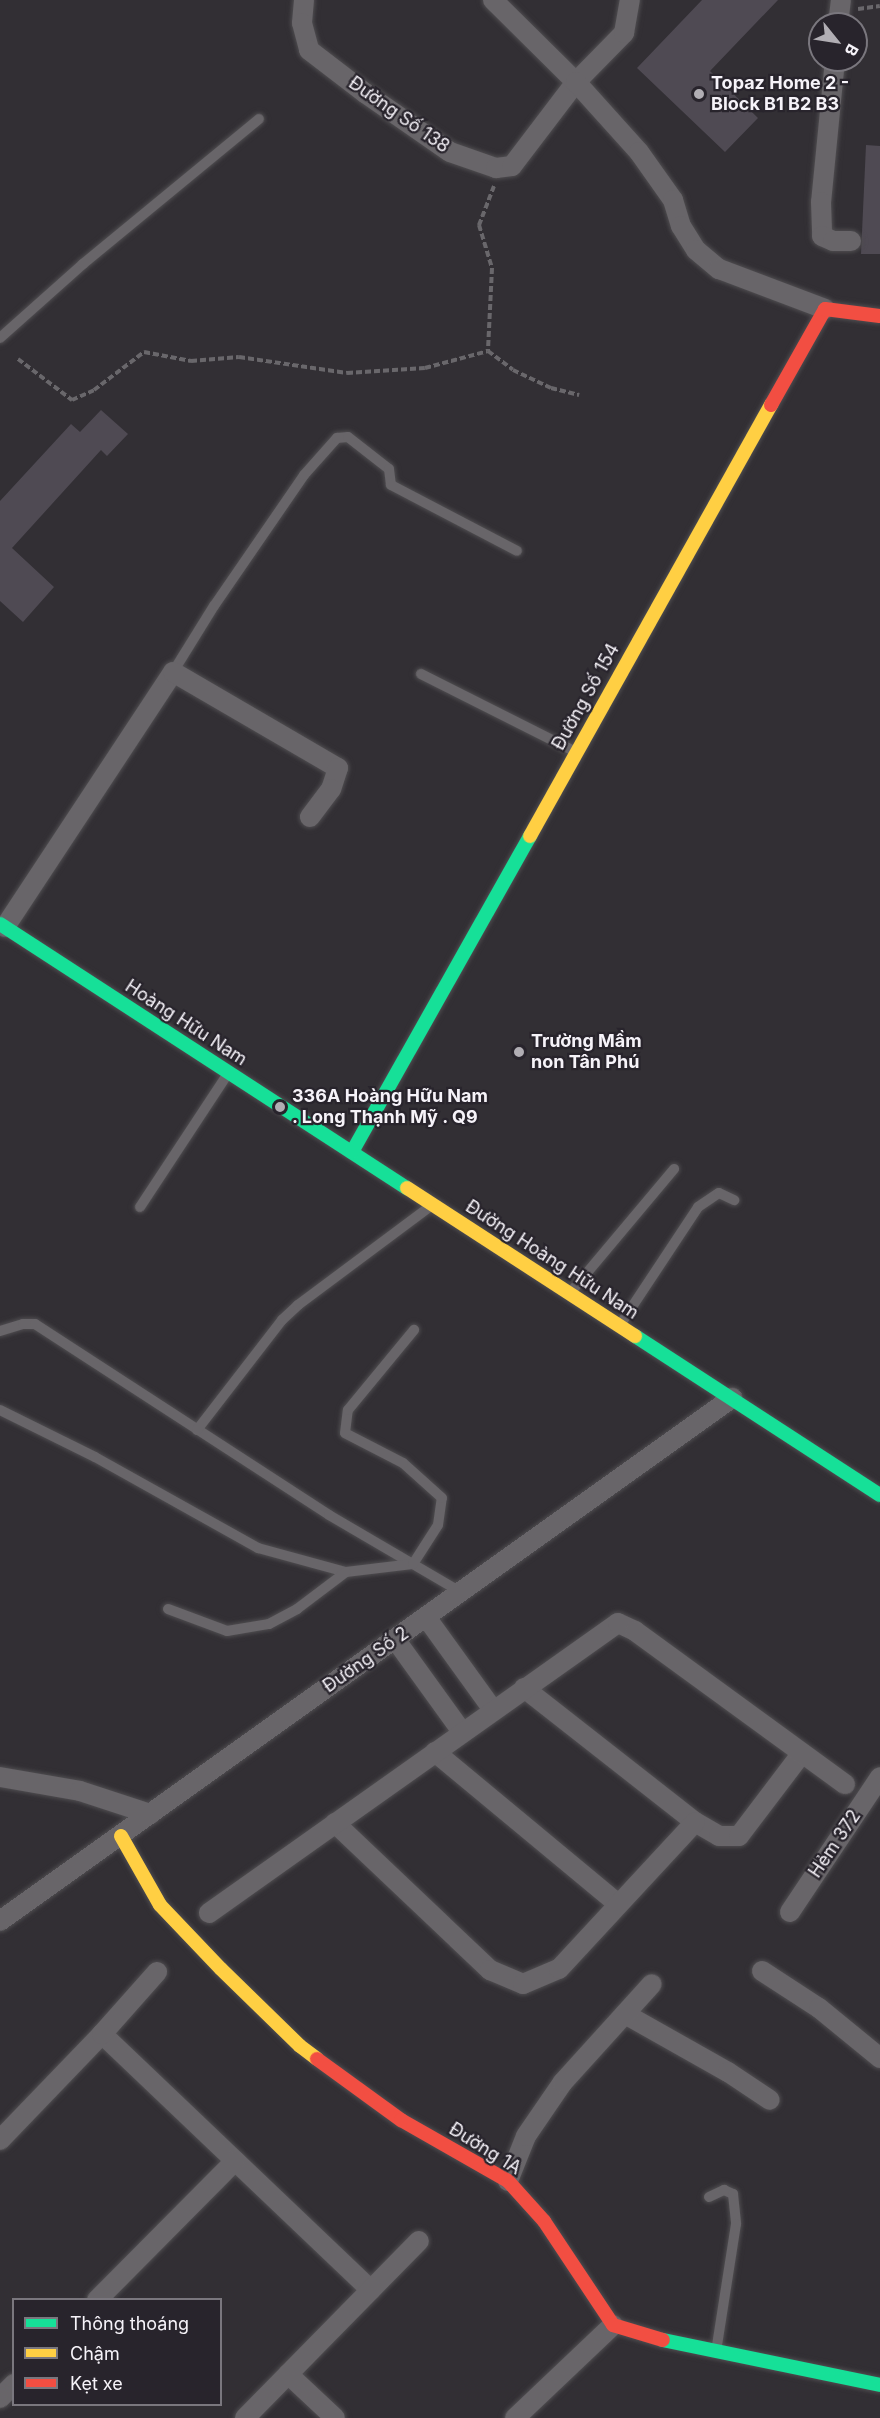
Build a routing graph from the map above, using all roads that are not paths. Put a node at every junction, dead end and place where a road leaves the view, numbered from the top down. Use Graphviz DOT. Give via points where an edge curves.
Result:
graph roads {
  1 [pos="304,0"];
  2 [pos="493,0"];
  3 [pos="630,0"];
  4 [pos="834,72"];
  5 [pos="576,82"];
  6 [pos="260,119"];
  7 [pos="851,241"];
  8 [pos="825,309"];
  9 [pos="880,316"];
  10 [pos="0,338"];
  11 [pos="517,551"];
  12 [pos="173,672"];
  13 [pos="421,674"];
  14 [pos="576,753"];
  15 [pos="310,817"];
  16 [pos="2,925"];
  17 [pos="229,1072"];
  18 [pos="352,1152"];
  19 [pos="674,1169"];
  20 [pos="734,1200"];
  21 [pos="433,1205"];
  22 [pos="140,1207"];
  23 [pos="570,1293"];
  24 [pos="619,1326"];
  25 [pos="414,1330"];
  26 [pos="0,1331"];
  27 [pos="732,1398"];
  28 [pos="0,1410"];
  29 [pos="197,1430"];
  30 [pos="880,1495"];
  31 [pos="413,1564"];
  32 [pos="346,1572"];
  33 [pos="461,1592"];
  34 [pos="168,1609"];
  35 [pos="426,1617"];
  36 [pos="395,1639"];
  37 [pos="524,1689"];
  38 [pos="493,1710"];
  39 [pos="462,1732"];
  40 [pos="435,1752"];
  41 [pos="802,1753"];
  42 [pos="0,1777"];
  43 [pos="880,1777"];
  44 [pos="844,1784"];
  45 [pos="150,1814"];
  46 [pos="695,1822"];
  47 [pos="335,1823"];
  48 [pos="121,1836"];
  49 [pos="618,1905"];
  50 [pos="790,1912"];
  51 [pos="208,1913"];
  52 [pos="0,1921"];
  53 [pos="762,1971"];
  54 [pos="158,1972"];
  55 [pos="652,1984"];
  56 [pos="625,2014"];
  57 [pos="102,2034"];
  58 [pos="880,2058"];
  59 [pos="770,2100"];
  60 [pos="0,2139"];
  61 [pos="235,2161"];
  62 [pos="508,2181"];
  63 [pos="709,2197"];
  64 [pos="419,2241"];
  65 [pos="371,2290"];
  66 [pos="99,2298"];
  67 [pos="613,2325"];
  68 [pos="716,2351"];
  69 [pos="288,2374"];
  70 [pos="880,2385"];
  71 [pos="12,2386"];
  72 [pos="0,2398"];
  73 [pos="246,2418"];
  74 [pos="335,2418"];
  75 [pos="515,2418"];
  1 -- 5 [label="street, Đường Số 138" via="302,23 309,50 450,152 496,168 512,166"];
  2 -- 5 [label="street"];
  3 -- 5 [label="street" via="624,33"];
  4 -- 7 [label="street" via="821,202 822,236 833,241"];
  5 -- 8 [label="street" via="639,152 673,200 681,226 696,250 719,269"];
  6 -- 10 [label="lane" via="83,264"];
  8 -- 9 [label="street"];
  8 -- 14 [label="street, Đường Số 154"];
  11 -- 12 [label="lane" via="392,485 389,469 348,437 337,438 304,475"];
  12 -- 15 [label="street" via="338,768 336,781"];
  12 -- 16 [label="street"];
  13 -- 14 [label="lane"];
  14 -- 18 [label="street, Đường Số 154"];
  16 -- 17 [label="street, Hoàng Hữu Nam"];
  17 -- 18 [label="street, Hoàng Hữu Nam"];
  17 -- 22 [label="lane"];
  18 -- 21 [label="street, Đường Hoàng Hữu Nam"];
  19 -- 23 [label="lane"];
  20 -- 24 [label="lane" via="719,1193 698,1207"];
  21 -- 23 [label="street, Đường Hoàng Hữu Nam"];
  21 -- 29 [label="lane" via="282,1320"];
  23 -- 24 [label="street, Đường Hoàng Hữu Nam"];
  24 -- 27 [label="street, Đường Hoàng Hữu Nam"];
  25 -- 31 [label="lane" via="348,1410 345,1433 403,1464 442,1498 438,1525"];
  26 -- 29 [label="lane" via="35,1324"];
  27 -- 30 [label="street"];
  27 -- 33 [label="street, Đường Số 2"];
  28 -- 32 [label="lane" via="95,1457 258,1548"];
  29 -- 31 [label="lane"];
  31 -- 32 [label="lane"];
  31 -- 33 [label="lane"];
  32 -- 34 [label="lane" via="297,1609 269,1624 227,1630"];
  33 -- 35 [label="street, Đường Số 2"];
  35 -- 36 [label="street, Đường Số 2"];
  35 -- 38 [label="street"];
  36 -- 39 [label="street"];
  36 -- 45 [label="street, Đường Số 2"];
  37 -- 38 [label="street"];
  37 -- 41 [label="street" via="623,1623"];
  37 -- 46 [label="street"];
  38 -- 39 [label="street"];
  39 -- 40 [label="street"];
  40 -- 47 [label="street"];
  40 -- 49 [label="street"];
  41 -- 44 [label="street"];
  41 -- 46 [label="street" via="739,1836 719,1836"];
  42 -- 45 [label="street" via="80,1791"];
  43 -- 50 [label="street, Hẻm 372"];
  45 -- 48 [label="street, Đường Số 2"];
  46 -- 49 [label="street"];
  47 -- 49 [label="street" via="490,1970 523,1984 559,1969"];
  47 -- 51 [label="street"];
  48 -- 52 [label="street, Đường Số 2"];
  48 -- 62 [label="street, Đường 1A" via="160,1905 300,2046 401,2120"];
  53 -- 58 [label="street" via="819,2008"];
  54 -- 57 [label="street"];
  55 -- 56 [label="street"];
  56 -- 59 [label="street"];
  56 -- 62 [label="street" via="557,2091 526,2136"];
  57 -- 60 [label="street"];
  57 -- 61 [label="street"];
  61 -- 65 [label="street"];
  61 -- 66 [label="street"];
  62 -- 67 [label="street, Đường 1A" via="544,2221"];
  63 -- 68 [label="lane" via="724,2190 733,2194 736,2224"];
  64 -- 65 [label="street"];
  65 -- 69 [label="street"];
  67 -- 68 [label="street"];
  67 -- 75 [label="street"];
  68 -- 70 [label="street"];
  69 -- 73 [label="street"];
  69 -- 74 [label="street"];
  71 -- 72 [label="street"];
}
